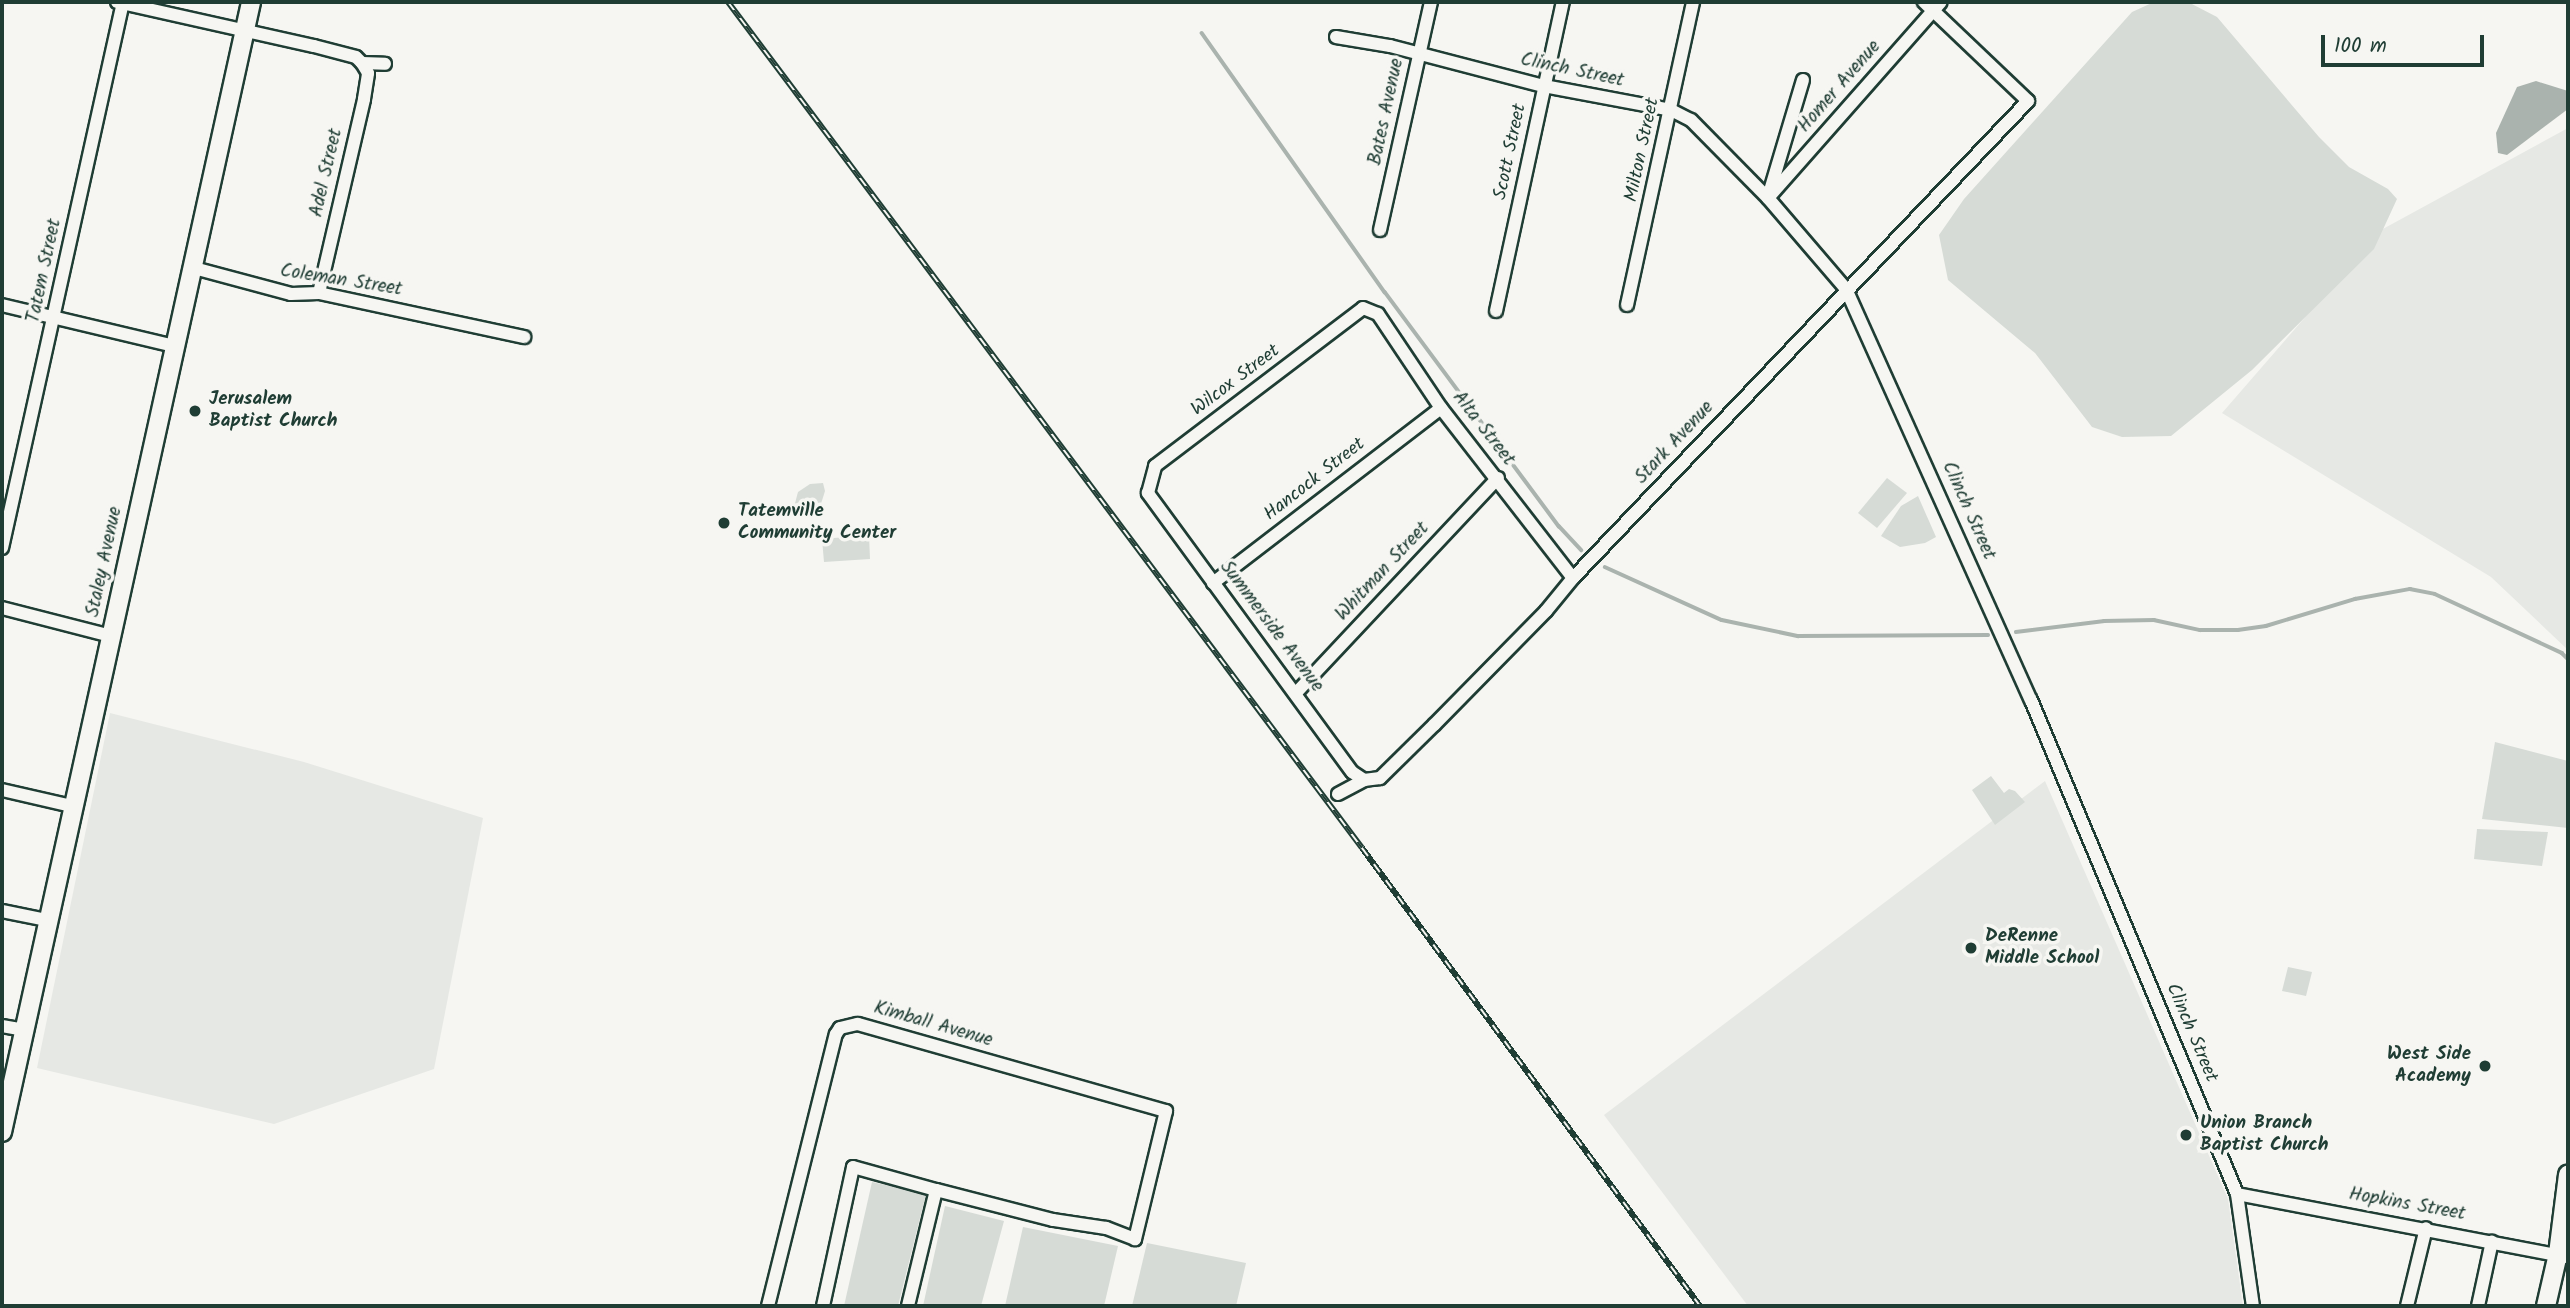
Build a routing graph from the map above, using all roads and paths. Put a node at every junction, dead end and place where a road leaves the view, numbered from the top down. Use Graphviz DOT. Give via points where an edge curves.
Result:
graph roads {
  1 [pos="121,2"];
  2 [pos="251,2"];
  3 [pos="1431,2"];
  4 [pos="1563,2"];
  5 [pos="1693,2"];
  6 [pos="1932,5"];
  7 [pos="244,31"];
  8 [pos="1336,37"];
  9 [pos="1419,54"];
  10 [pos="362,63"];
  11 [pos="384,64"];
  12 [pos="1803,80"];
  13 [pos="1544,86"];
  14 [pos="1671,110"];
  15 [pos="1768,198"];
  16 [pos="1380,230"];
  17 [pos="194,268"];
  18 [pos="1846,289"];
  19 [pos="319,293"];
  20 [pos="2,305"];
  21 [pos="1627,305"];
  22 [pos="1363,308"];
  23 [pos="1496,311"];
  24 [pos="55,317"];
  25 [pos="523,337"];
  26 [pos="174,346"];
  27 [pos="1441,408"];
  28 [pos="1498,478"];
  29 [pos="1148,493"];
  30 [pos="2,548"];
  31 [pos="1573,578"];
  32 [pos="1213,583"];
  33 [pos="2,608"];
  34 [pos="111,636"];
  35 [pos="1296,693"];
  36 [pos="1364,780"];
  37 [pos="2,790"];
  38 [pos="1338,794"];
  39 [pos="72,806"];
  40 [pos="2,911"];
  41 [pos="47,920"];
  42 [pos="2,1026"];
  43 [pos="25,1030"];
  44 [pos="2,1132"];
  45 [pos="2568,1175"];
  46 [pos="936,1190"];
  47 [pos="2237,1194"];
  48 [pos="2426,1228"];
  49 [pos="2492,1241"];
  50 [pos="2563,1255"];
  51 [pos="768,1306"];
  52 [pos="823,1306"];
  53 [pos="908,1306"];
  54 [pos="2253,1306"];
  55 [pos="2407,1306"];
  56 [pos="2478,1306"];
  57 [pos="2546,1306"];
  1 -- 7 [label="street"];
  1 -- 24 [label="street, Tatem Street"];
  2 -- 7 [label="street, Staley Avenue"];
  3 -- 9 [label="street, Bates Avenue"];
  4 -- 13 [label="street, Scott Street"];
  5 -- 14 [label="street, Milton Street"];
  6 -- 15 [label="street, Homer Avenue"];
  6 -- 18 [label="street, Stark Avenue" via="2028,101"];
  7 -- 10 [label="street" via="355,57"];
  7 -- 17 [label="street, Staley Avenue"];
  8 -- 9 [label="street, Clinch Street"];
  9 -- 13 [label="street, Clinch Street"];
  9 -- 16 [label="street, Bates Avenue"];
  10 -- 11 [label="street"];
  10 -- 19 [label="street, Adel Street" via="368,73 365,99"];
  12 -- 15 [label="street"];
  13 -- 14 [label="street, Clinch Street"];
  13 -- 23 [label="street, Scott Street"];
  14 -- 15 [label="street, Clinch Street" via="1690,120"];
  14 -- 21 [label="street, Milton Street"];
  15 -- 18 [label="street, Clinch Street"];
  17 -- 19 [label="street, Coleman Street" via="291,294"];
  17 -- 26 [label="street, Staley Avenue"];
  18 -- 31 [label="street, Stark Avenue"];
  18 -- 47 [label="street, Clinch Street" via="2031,699"];
  19 -- 25 [label="street, Coleman Street"];
  20 -- 24 [label="street"];
  22 -- 27 [label="street, Alta Street" via="1378,314"];
  22 -- 29 [label="street, Wilcox Street" via="1155,466"];
  24 -- 26 [label="street"];
  24 -- 30 [label="street, Tatem Street"];
  26 -- 34 [label="street, Staley Avenue"];
  27 -- 28 [label="street, Alta Street"];
  27 -- 32 [label="street, Hancock Street"];
  28 -- 31 [label="street, Alta Street"];
  28 -- 35 [label="street, Whitman Street"];
  29 -- 32 [label="street, Summerside Avenue"];
  31 -- 36 [label="street, Stark Avenue" via="1380,778"];
  32 -- 35 [label="street, Summerside Avenue"];
  33 -- 34 [label="street"];
  34 -- 39 [label="street, Staley Avenue"];
  35 -- 36 [label="street, Summerside Avenue" via="1352,772"];
  36 -- 38 [label="street, Stark Avenue"];
  37 -- 39 [label="street"];
  39 -- 41 [label="street, Staley Avenue"];
  40 -- 41 [label="street"];
  41 -- 43 [label="street, Staley Avenue"];
  42 -- 43 [label="street"];
  43 -- 44 [label="street, Staley Avenue"];
  45 -- 50 [label="street"];
  46 -- 51 [label="street, Kimball Avenue" via="1053,1220 1105,1228 1135,1239 1166,1111 858,1024 848,1025 836,1034"];
  46 -- 52 [label="street" via="853,1167"];
  46 -- 53 [label="street"];
  47 -- 48 [label="street, Hopkins Street"];
  47 -- 54 [label="street, Clinch Street"];
  48 -- 49 [label="street, Hopkins Street"];
  48 -- 55 [label="street"];
  49 -- 50 [label="street, Hopkins Street"];
  49 -- 56 [label="street"];
  50 -- 57 [label="street"];
}
